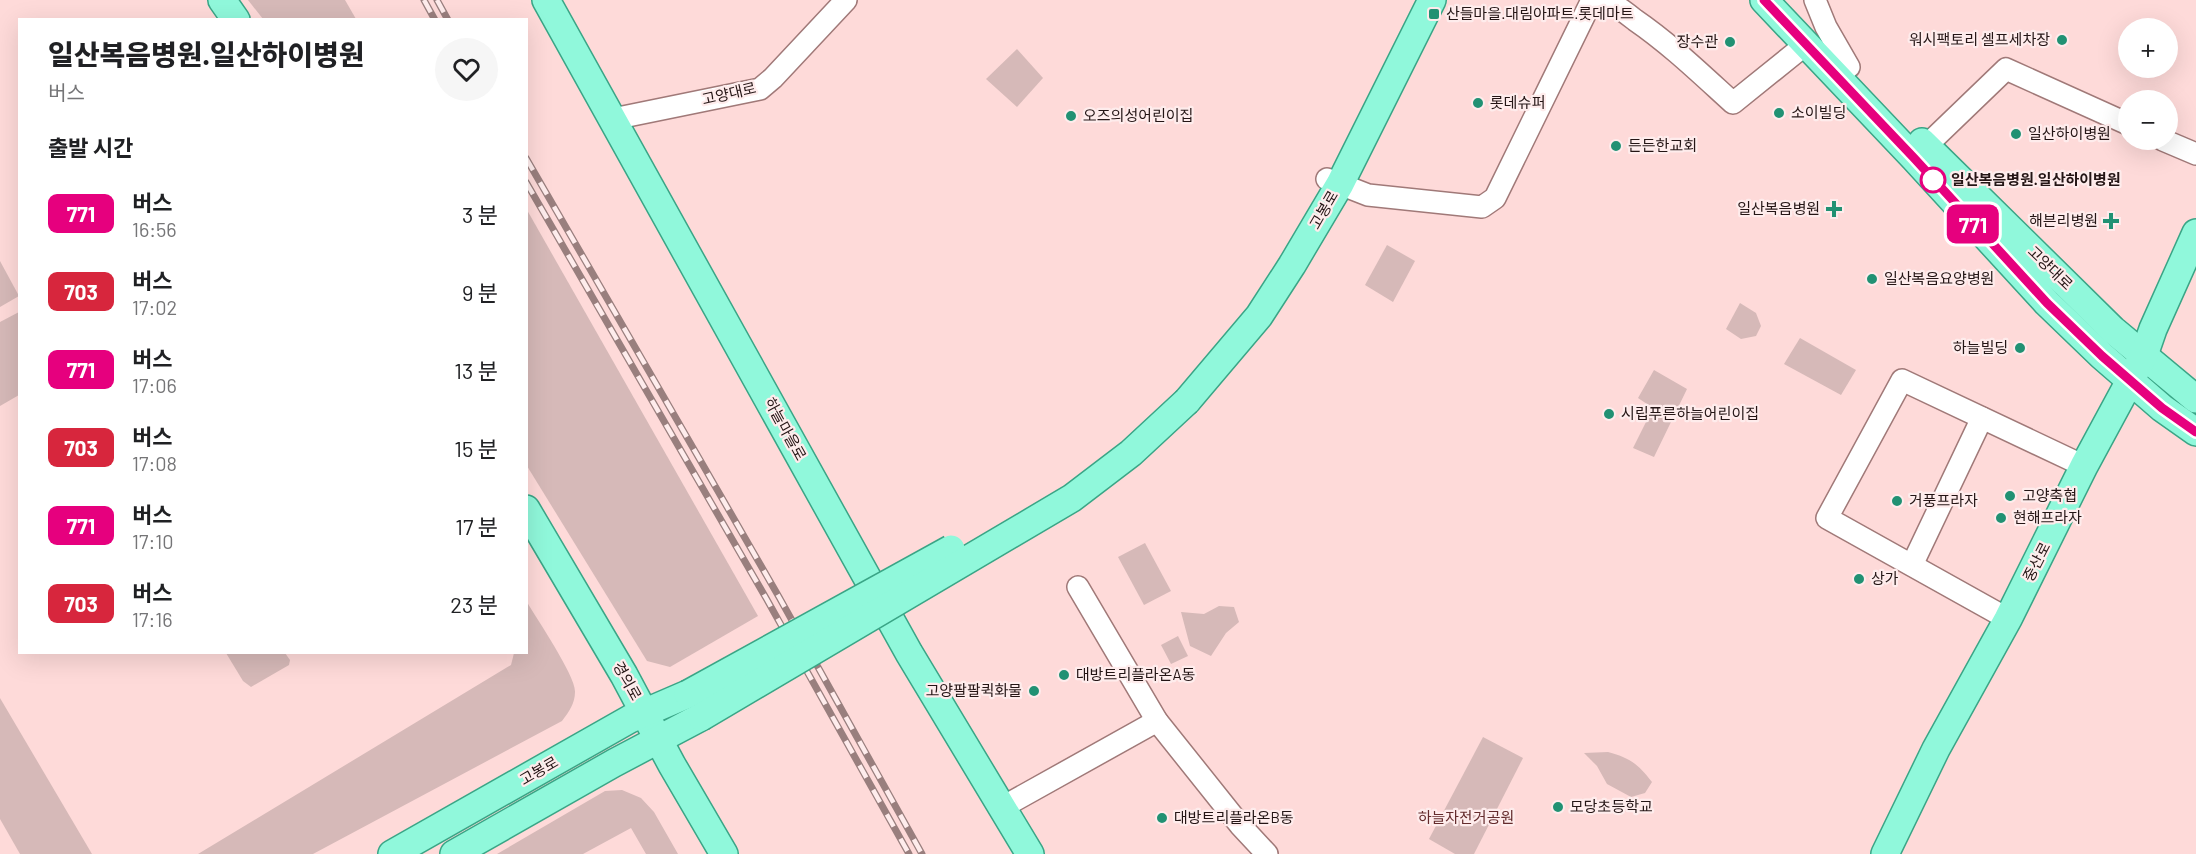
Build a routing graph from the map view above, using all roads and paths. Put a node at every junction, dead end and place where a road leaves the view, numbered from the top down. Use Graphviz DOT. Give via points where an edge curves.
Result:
graph roads {
  1 [pos="203,0"];
  2 [pos="222,0"];
  3 [pos="546,0"];
  4 [pos="846,0"];
  5 [pos="1418,0"];
  6 [pos="1432,0"];
  7 [pos="1592,0"];
  8 [pos="1603,0"];
  9 [pos="1764,0"];
  10 [pos="1785,0"];
  11 [pos="1815,0"];
  12 [pos="216,18"];
  13 [pos="235,18"];
  14 [pos="1805,45"];
  15 [pos="1849,67"];
  16 [pos="613,119"];
  17 [pos="2118,119"];
  18 [pos="1926,146"];
  19 [pos="2178,146"];
  20 [pos="2196,154"];
  21 [pos="1333,181"];
  22 [pos="2196,233"];
  23 [pos="2144,355"];
  24 [pos="2131,379"];
  25 [pos="2196,399"];
  26 [pos="1982,418"];
  27 [pos="2196,432"];
  28 [pos="2084,466"];
  29 [pos="528,513"];
  30 [pos="528,548"];
  31 [pos="1912,565"];
  32 [pos="1078,587"];
  33 [pos="2008,619"];
  34 [pos="695,705"];
  35 [pos="637,716"];
  36 [pos="1156,721"];
  37 [pos="652,744"];
  38 [pos="1001,808"];
  39 [pos="392,854"];
  40 [pos="454,854"];
  41 [pos="702,854"];
  42 [pos="724,854"];
  43 [pos="1030,854"];
  44 [pos="1267,854"];
  45 [pos="1885,854"];
  1 -- 12 [label="main road"];
  2 -- 13 [label="main road"];
  3 -- 16 [label="main road, 하늘마을로"];
  4 -- 16 [label="street, 고양대로" via="760,88"];
  5 -- 21 [label="main road, 고봉로"];
  6 -- 21 [label="main road, 고봉로"];
  7 -- 21 [label="street" via="1495,198 1482,207 1368,195"];
  8 -- 14 [label="street" via="1646,27 1733,103"];
  9 -- 14 [label="main road, 고양대로"];
  10 -- 15 [label="main road, 고양대로"];
  11 -- 15 [label="street"];
  14 -- 24 [label="main road, 고양대로" via="2047,303"];
  15 -- 18 [label="main road, 고양대로"];
  16 -- 38 [label="main road, 하늘마을로" via="903,643"];
  17 -- 18 [label="street" via="2006,69"];
  18 -- 23 [label="main road, 고양대로" via="2113,330"];
  19 -- 20 [label="street"];
  21 -- 34 [label="main road, 고봉로, bridge" via="1245,310 1181,394 1009,518"];
  22 -- 23 [label="main road, 중산로"];
  23 -- 24 [label="main road, 중산로"];
  23 -- 25 [label="main road, 고양대로"];
  24 -- 27 [label="main road, 고양대로"];
  24 -- 28 [label="main road, 중산로"];
  26 -- 28 [label="street"];
  26 -- 31 [label="street"];
  26 -- 31 [label="street" via="1902,380 1827,518"];
  28 -- 33 [label="main road, 중산로"];
  29 -- 35 [label="main road, 경의로"];
  30 -- 35 [label="main road, 경의로" via="611,683"];
  31 -- 33 [label="street"];
  32 -- 36 [label="street"];
  33 -- 45 [label="main road, 중산로" via="1936,749"];
  34 -- 35 [label="main road, 고봉로"];
  34 -- 37 [label="main road, 고봉로"];
  35 -- 37 [label="main road, 경의로"];
  35 -- 39 [label="main road, 고봉로"];
  36 -- 38 [label="street"];
  36 -- 44 [label="street"];
  37 -- 40 [label="main road, 고봉로"];
  37 -- 41 [label="main road, 경의로"];
  37 -- 42 [label="main road, 경의로"];
  38 -- 43 [label="main road, 하늘마을로"];
}
